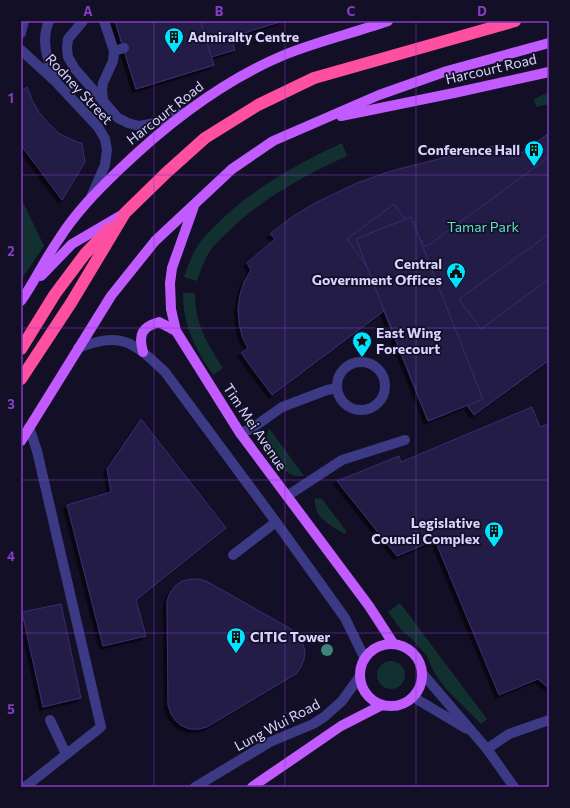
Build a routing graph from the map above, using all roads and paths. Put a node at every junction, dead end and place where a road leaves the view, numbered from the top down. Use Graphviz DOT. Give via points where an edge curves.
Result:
graph roads {
  1 [pos="24,21"];
  2 [pos="48,21"];
  3 [pos="84,21"];
  4 [pos="104,21"];
  5 [pos="388,21"];
  6 [pos="515,21"];
  7 [pos="21,33"];
  8 [pos="549,43"];
  9 [pos="21,50"];
  10 [pos="549,72"];
  11 [pos="56,82"];
  12 [pos="103,101"];
  13 [pos="186,111"];
  14 [pos="321,119"];
  15 [pos="91,197"];
  16 [pos="195,203"];
  17 [pos="125,213"];
  18 [pos="32,284"];
  19 [pos="21,301"];
  20 [pos="176,331"];
  21 [pos="78,348"];
  22 [pos="21,349"];
  23 [pos="143,352"];
  24 [pos="21,379"];
  25 [pos="336,388"];
  26 [pos="29,427"];
  27 [pos="240,433"];
  28 [pos="404,440"];
  29 [pos="21,441"];
  30 [pos="287,496"];
  31 [pos="276,522"];
  32 [pos="233,555"];
  33 [pos="393,643"];
  34 [pos="365,659"];
  35 [pos="422,672"];
  36 [pos="360,676"];
  37 [pos="413,697"];
  38 [pos="382,704"];
  39 [pos="50,720"];
  40 [pos="549,720"];
  41 [pos="474,733"];
  42 [pos="487,749"];
  43 [pos="66,754"];
  44 [pos="25,787"];
  45 [pos="195,787"];
  46 [pos="252,787"];
  47 [pos="514,787"];
  1 -- 7 [label="street"];
  2 -- 11 [label="street" via="44,46"];
  3 -- 12 [label="street, Rodney Street" via="68,39 68,57"];
  4 -- 12 [label="street" via="119,50 104,81"];
  5 -- 13 [label="main road, Harcourt Road" via="283,56 238,78"];
  6 -- 17 [label="highway, Harcourt Road" via="314,78 258,105 206,138 166,172"];
  8 -- 14 [label="main road, Harcourt Road" via="447,71"];
  9 -- 11 [label="street, Rodney Street"];
  10 -- 14 [label="main road, Harcourt Road"];
  11 -- 15 [label="street, Rodney Street" via="98,127 105,139 108,150 106,165"];
  12 -- 13 [label="street, Rodney Street" via="118,118 138,126"];
  13 -- 15 [label="main road, Harcourt Road" via="146,144"];
  14 -- 16 [label="main road, Harcourt Road" via="273,141 232,169"];
  15 -- 18 [label="main road, Harcourt Road" via="59,238"];
  16 -- 20 [label="main road, Tim Mei Avenue" via="172,268 171,309"];
  16 -- 21 [label="main road, Harcourt Road" via="155,241 111,296"];
  17 -- 18 [label="main road, Harcourt Road" via="72,244"];
  17 -- 22 [label="highway" via="85,254 55,294"];
  17 -- 24 [label="highway, Harcourt Road" via="71,303"];
  18 -- 19 [label="main road, Harcourt Road"];
  20 -- 23 [label="main road" via="159,322 148,325 141,334"];
  20 -- 27 [label="main road, Tim Mei Avenue"];
  21 -- 23 [label="street" via="105,340 123,340"];
  21 -- 26 [label="main road, Harcourt Road"];
  23 -- 31 [label="street" via="165,372"];
  25 -- 25 [label="street" via="343,370 352,363 360,362 375,366 381,372 385,387 379,402 365,410 350,408 343,403"];
  25 -- 27 [label="street" via="282,407 251,429"];
  26 -- 29 [label="main road, Harcourt Road"];
  26 -- 43 [label="street" via="37,451 102,727"];
  27 -- 30 [label="main road, Tim Mei Avenue"];
  28 -- 30 [label="street" via="342,460"];
  30 -- 33 [label="main road, Tim Mei Avenue" via="369,606"];
  31 -- 32 [label="street"];
  31 -- 34 [label="street" via="346,618"];
  33 -- 34 [label="main road" via="377,647"];
  33 -- 35 [label="main road" via="406,647 416,656"];
  34 -- 36 [label="main road, Lung Wui Road"];
  35 -- 37 [label="main road" via="420,686"];
  35 -- 41 [label="street"];
  36 -- 38 [label="main road" via="366,693"];
  36 -- 45 [label="street, Lung Wui Road" via="342,701 324,717 270,742"];
  37 -- 38 [label="main road" via="398,705"];
  37 -- 41 [label="street"];
  38 -- 46 [label="main road" via="341,726"];
  39 -- 43 [label="street"];
  40 -- 42 [label="street" via="509,734"];
  41 -- 42 [label="street"];
  42 -- 47 [label="street"];
  43 -- 44 [label="street"];
}
